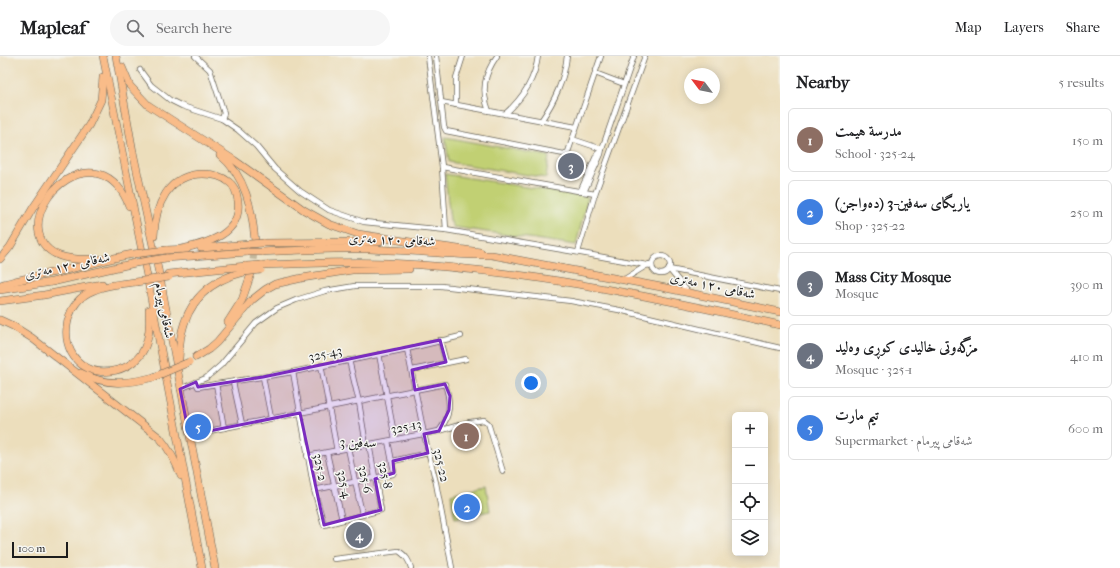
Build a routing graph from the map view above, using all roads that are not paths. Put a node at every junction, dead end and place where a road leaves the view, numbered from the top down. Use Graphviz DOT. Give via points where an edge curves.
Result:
graph roads {
  1 [pos="103,56"];
  2 [pos="117,56"];
  3 [pos="194,56"];
  4 [pos="428,56"];
  5 [pos="436,56"];
  6 [pos="463,56"];
  7 [pos="497,56"];
  8 [pos="538,56"];
  9 [pos="567,56"];
  10 [pos="597,56"];
  11 [pos="601,56"];
  12 [pos="634,56"];
  13 [pos="645,56"];
  14 [pos="104,65"];
  15 [pos="140,70"];
  16 [pos="595,73"];
  17 [pos="624,84"];
  18 [pos="441,102"];
  19 [pos="456,105"];
  20 [pos="489,111"];
  21 [pos="505,114"];
  22 [pos="222,119"];
  23 [pos="541,121"];
  24 [pos="576,127"];
  25 [pos="199,138"];
  26 [pos="572,139"];
  27 [pos="602,149"];
  28 [pos="442,167"];
  29 [pos="582,192"];
  30 [pos="595,194"];
  31 [pos="446,230"];
  32 [pos="252,242"];
  33 [pos="411,242"];
  34 [pos="153,246"];
  35 [pos="141,249"];
  36 [pos="182,249"];
  37 [pos="578,252"];
  38 [pos="492,255"];
  39 [pos="0,258"];
  40 [pos="106,259"];
  41 [pos="651,264"];
  42 [pos="669,269"];
  43 [pos="480,270"];
  44 [pos="247,271"];
  45 [pos="136,280"];
  46 [pos="623,280"];
  47 [pos="148,284"];
  48 [pos="0,285"];
  49 [pos="0,290"];
  50 [pos="780,291"];
  51 [pos="688,292"];
  52 [pos="0,301"];
  53 [pos="780,312"];
  54 [pos="0,320"];
  55 [pos="780,325"];
  56 [pos="461,336"];
  57 [pos="440,340"];
  58 [pos="780,348"];
  59 [pos="407,349"];
  60 [pos="379,354"];
  61 [pos="196,357"];
  62 [pos="466,358"];
  63 [pos="349,360"];
  64 [pos="446,362"];
  65 [pos="65,364"];
  66 [pos="321,365"];
  67 [pos="412,370"];
  68 [pos="293,372"];
  69 [pos="177,374"];
  70 [pos="263,377"];
  71 [pos="196,382"];
  72 [pos="233,382"];
  73 [pos="216,384"];
  74 [pos="180,389"];
  75 [pos="415,390"];
  76 [pos="387,396"];
  77 [pos="359,402"];
  78 [pos="329,407"];
  79 [pos="300,413"];
  80 [pos="271,418"];
  81 [pos="242,424"];
  82 [pos="224,428"];
  83 [pos="439,431"];
  84 [pos="190,434"];
  85 [pos="424,434"];
  86 [pos="395,439"];
  87 [pos="388,441"];
  88 [pos="368,445"];
  89 [pos="348,448"];
  90 [pos="337,451"];
  91 [pos="327,452"];
  92 [pos="428,454"];
  93 [pos="307,456"];
  94 [pos="393,461"];
  95 [pos="503,472"];
  96 [pos="375,479"];
  97 [pos="355,482"];
  98 [pos="334,486"];
  99 [pos="314,490"];
  100 [pos="188,491"];
  101 [pos="362,514"];
  102 [pos="342,520"];
  103 [pos="334,559"];
  104 [pos="202,568"];
  105 [pos="215,568"];
  106 [pos="411,568"];
  107 [pos="452,568"];
  1 -- 14 [label="highway, شەقامی پیرمام"];
  2 -- 25 [label="highway" via="130,86 148,105"];
  2 -- 34 [label="highway, شەقامی پیرمام" via="133,152"];
  3 -- 22 [label="street" via="210,70 224,113"];
  4 -- 28 [label="street"];
  5 -- 18 [label="street"];
  6 -- 19 [label="street" via="456,78"];
  7 -- 20 [label="street" via="488,70 484,87"];
  8 -- 21 [label="street" via="529,86"];
  9 -- 23 [label="street" via="557,94"];
  10 -- 16 [label="street"];
  11 -- 16 [label="street"];
  12 -- 17 [label="street"];
  13 -- 30 [label="street"];
  14 -- 35 [label="highway, شەقامی پیرمام"];
  14 -- 39 [label="highway" via="102,91 96,113 10,247"];
  15 -- 22 [label="street" via="151,85 170,100"];
  16 -- 17 [label="street"];
  16 -- 24 [label="street"];
  17 -- 27 [label="street"];
  18 -- 19 [label="street"];
  18 -- 26 [label="street" via="444,129 448,133 564,154 568,152"];
  19 -- 20 [label="street"];
  20 -- 21 [label="street"];
  21 -- 23 [label="street"];
  22 -- 31 [label="street" via="248,138 275,169 300,191 329,210 364,222"];
  23 -- 24 [label="street"];
  24 -- 26 [label="street"];
  25 -- 32 [label="highway" via="222,156 239,176 253,221"];
  25 -- 33 [label="highway" via="316,218 358,234"];
  26 -- 27 [label="street"];
  27 -- 29 [label="street"];
  28 -- 29 [label="street"];
  28 -- 31 [label="street"];
  29 -- 30 [label="street"];
  30 -- 37 [label="street"];
  31 -- 37 [label="street"];
  32 -- 33 [label="highway, bridge"];
  32 -- 36 [label="highway"];
  33 -- 38 [label="highway"];
  34 -- 36 [label="highway" via="156,213 170,188 186,177 200,174 219,176 229,182 235,190 239,210 234,224 217,239"];
  34 -- 69 [label="highway, شەقامی پیرمام"];
  35 -- 40 [label="highway" via="128,204 117,185 98,174 77,175 58,185 46,200 38,225 41,239 49,249 60,256"];
  35 -- 47 [label="highway, شەقامی پیرمام"];
  36 -- 40 [label="highway, bridge"];
  37 -- 41 [label="street"];
  38 -- 46 [label="highway, شەقامی ١٢٠ مەتری"];
  38 -- 49 [label="highway, شەقامی ١٢٠ مەتری, bridge" via="315,249 248,252 166,258"];
  40 -- 48 [label="highway"];
  41 -- 42 [label="street" via="655,272 660,274 666,273"];
  41 -- 42 [label="street" via="659,256 666,257 670,262"];
  41 -- 46 [label="street"];
  42 -- 50 [label="street"];
  42 -- 51 [label="street"];
  43 -- 44 [label="highway, شەقامی ١٢٠ مەتری, bridge" via="356,262"];
  43 -- 55 [label="highway, شەقامی ١٢٠ مەتری" via="664,300"];
  43 -- 61 [label="highway" via="359,269 284,282 271,286 259,294 217,342"];
  44 -- 45 [label="highway, شەقامی ١٢٠ مەتری" via="205,270"];
  44 -- 61 [label="highway" via="246,290 236,311 221,332"];
  44 -- 69 [label="highway" via="219,280 194,303 183,328"];
  45 -- 47 [label="highway" via="92,291 75,305 68,320 66,333 71,351 81,364 98,371 114,371 130,365 140,356 147,342 149,330"];
  45 -- 52 [label="highway, شەقامی ١٢٠ مەتری"];
  46 -- 51 [label="highway, شەقامی ١٢٠ مەتری"];
  47 -- 100 [label="highway, شەقامی پیرمام"];
  51 -- 53 [label="highway, شەقامی ١٢٠ مەتری"];
  54 -- 65 [label="highway" via="25,333"];
  56 -- 57 [label="street, 325-43"];
  57 -- 59 [label="street, 325-43"];
  57 -- 64 [label="street"];
  58 -- 71 [label="street" via="571,301 441,286 355,286 296,300 277,308 256,323 206,378"];
  59 -- 60 [label="street, 325-43"];
  59 -- 67 [label="street, 325-22"];
  60 -- 63 [label="street, 325-43"];
  60 -- 76 [label="street"];
  61 -- 65 [label="highway, bridge" via="154,377 122,383 97,380"];
  62 -- 64 [label="street"];
  63 -- 66 [label="street, 325-43"];
  63 -- 77 [label="street, 325-8"];
  64 -- 67 [label="street"];
  65 -- 100 [label="highway" via="160,438 176,461"];
  66 -- 68 [label="street, 325-43"];
  66 -- 78 [label="street"];
  67 -- 75 [label="street, 325-22"];
  68 -- 70 [label="street, 325-43"];
  68 -- 79 [label="street, 325-2"];
  69 -- 74 [label="highway, شەقامی پیرمام"];
  70 -- 72 [label="street, 325-43"];
  70 -- 80 [label="street"];
  71 -- 73 [label="street, 325-43" via="198,387"];
  71 -- 74 [label="street"];
  72 -- 73 [label="street, 325-43"];
  72 -- 81 [label="street"];
  73 -- 82 [label="street"];
  74 -- 84 [label="highway, شەقامی پیرمام"];
  75 -- 76 [label="street"];
  75 -- 83 [label="street" via="445,384 450,396 449,410"];
  75 -- 85 [label="street, 325-22"];
  76 -- 77 [label="street"];
  76 -- 86 [label="street"];
  77 -- 78 [label="street"];
  77 -- 88 [label="street, 325-8"];
  78 -- 79 [label="street"];
  78 -- 90 [label="street"];
  79 -- 80 [label="street"];
  79 -- 93 [label="street, 325-2"];
  80 -- 81 [label="street"];
  81 -- 82 [label="street"];
  82 -- 84 [label="street"];
  83 -- 85 [label="street, 325-13"];
  83 -- 95 [label="street, 325-13" via="484,420 488,423"];
  84 -- 105 [label="highway, شەقامی پیرمام"];
  85 -- 86 [label="street, 325-13"];
  85 -- 92 [label="street, 325-22"];
  86 -- 87 [label="street, 325-13"];
  87 -- 88 [label="street, 325-13"];
  87 -- 94 [label="street"];
  88 -- 89 [label="street, 325-13"];
  88 -- 96 [label="street, 325-8"];
  89 -- 90 [label="street, 325-13"];
  89 -- 97 [label="street, 325-6"];
  90 -- 91 [label="street, 325-13"];
  91 -- 93 [label="street, 325-13"];
  91 -- 98 [label="street, 325-4"];
  92 -- 94 [label="street"];
  92 -- 107 [label="street, 325-22"];
  93 -- 99 [label="street, 325-2"];
  94 -- 96 [label="street" via="394,474"];
  96 -- 97 [label="street"];
  96 -- 101 [label="street, 325-8" via="381,510"];
  97 -- 98 [label="street"];
  97 -- 101 [label="street, 325-6"];
  98 -- 99 [label="street"];
  98 -- 102 [label="street, 325-4"];
  99 -- 102 [label="street, 325-2" via="324,525"];
  100 -- 104 [label="highway, شەقامی پیرمام"];
  101 -- 102 [label="street"];
  103 -- 106 [label="street" via="399,551 409,560"];
}
